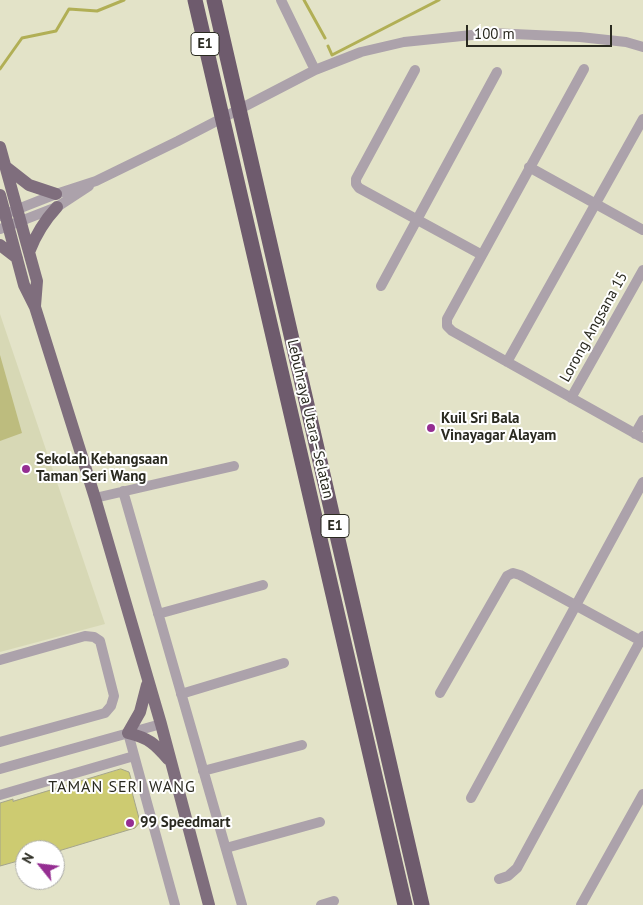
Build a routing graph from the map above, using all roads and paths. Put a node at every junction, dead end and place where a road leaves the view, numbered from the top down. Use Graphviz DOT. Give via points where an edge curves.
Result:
graph roads {
  1 [pos="195,0"];
  2 [pos="214,0"];
  3 [pos="281,0"];
  4 [pos="643,47"];
  5 [pos="584,68"];
  6 [pos="315,70"];
  7 [pos="415,70"];
  8 [pos="497,72"];
  9 [pos="643,119"];
  10 [pos="0,146"];
  11 [pos="6,167"];
  12 [pos="530,167"];
  13 [pos="96,181"];
  14 [pos="56,194"];
  15 [pos="0,195"];
  16 [pos="596,204"];
  17 [pos="57,207"];
  18 [pos="20,215"];
  19 [pos="417,220"];
  20 [pos="3,221"];
  21 [pos="643,230"];
  22 [pos="0,245"];
  23 [pos="29,252"];
  24 [pos="482,255"];
  25 [pos="16,258"];
  26 [pos="643,270"];
  27 [pos="381,286"];
  28 [pos="36,306"];
  29 [pos="506,362"];
  30 [pos="571,398"];
  31 [pos="643,420"];
  32 [pos="639,436"];
  33 [pos="234,466"];
  34 [pos="643,482"];
  35 [pos="123,491"];
  36 [pos="95,498"];
  37 [pos="263,585"];
  38 [pos="576,605"];
  39 [pos="158,614"];
  40 [pos="642,639"];
  41 [pos="0,660"];
  42 [pos="284,663"];
  43 [pos="148,682"];
  44 [pos="440,693"];
  45 [pos="181,694"];
  46 [pos="161,724"];
  47 [pos="128,733"];
  48 [pos="0,742"];
  49 [pos="302,746"];
  50 [pos="134,756"];
  51 [pos="171,763"];
  52 [pos="0,769"];
  53 [pos="203,771"];
  54 [pos="643,794"];
  55 [pos="0,795"];
  56 [pos="472,798"];
  57 [pos="320,822"];
  58 [pos="226,848"];
  59 [pos="498,880"];
  60 [pos="334,901"];
  61 [pos="175,905"];
  62 [pos="209,905"];
  63 [pos="242,905"];
  64 [pos="321,905"];
  65 [pos="405,905"];
  66 [pos="422,905"];
  67 [pos="581,905"];
  1 -- 65 [label="highway, Lebuhraya Utara–Selatan / E1"];
  2 -- 66 [label="highway, Lebuhraya Utara–Selatan / E1"];
  3 -- 6 [label="street"];
  4 -- 6 [label="street" via="580,37 491,33 404,42 361,52"];
  5 -- 12 [label="street"];
  6 -- 13 [label="street"];
  7 -- 19 [label="street" via="356,184"];
  8 -- 19 [label="street"];
  9 -- 16 [label="street"];
  10 -- 11 [label="main road"];
  11 -- 14 [label="main road" via="29,185"];
  11 -- 18 [label="main road"];
  12 -- 16 [label="street"];
  12 -- 24 [label="street"];
  13 -- 14 [label="street"];
  13 -- 17 [label="street"];
  14 -- 18 [label="street"];
  15 -- 20 [label="main road"];
  16 -- 21 [label="street"];
  16 -- 29 [label="street"];
  17 -- 18 [label="street"];
  17 -- 23 [label="main road" via="37,231"];
  18 -- 20 [label="street"];
  18 -- 23 [label="main road"];
  19 -- 24 [label="street"];
  19 -- 27 [label="street"];
  20 -- 25 [label="main road"];
  22 -- 25 [label="main road"];
  23 -- 28 [label="main road" via="37,281"];
  24 -- 29 [label="street" via="447,319 447,326"];
  25 -- 28 [label="main road" via="24,285"];
  26 -- 30 [label="street, Lorong Angsana 15"];
  28 -- 36 [label="main road"];
  29 -- 30 [label="street"];
  30 -- 32 [label="street"];
  31 -- 32 [label="street"];
  33 -- 35 [label="street"];
  34 -- 38 [label="street"];
  35 -- 36 [label="street"];
  35 -- 39 [label="street"];
  36 -- 43 [label="main road"];
  37 -- 39 [label="street"];
  38 -- 40 [label="street"];
  38 -- 44 [label="street" via="520,575 513,573 507,576"];
  38 -- 56 [label="street"];
  39 -- 45 [label="street"];
  40 -- 59 [label="street" via="517,868"];
  41 -- 48 [label="street" via="85,636 94,637 100,642 114,696 105,713"];
  42 -- 45 [label="street"];
  43 -- 46 [label="main road"];
  43 -- 47 [label="main road" via="144,704"];
  45 -- 53 [label="street"];
  46 -- 47 [label="street"];
  46 -- 51 [label="main road"];
  47 -- 50 [label="street"];
  47 -- 51 [label="main road" via="154,743"];
  47 -- 52 [label="street"];
  49 -- 53 [label="street"];
  50 -- 55 [label="street"];
  50 -- 61 [label="street"];
  51 -- 62 [label="main road"];
  53 -- 58 [label="street"];
  54 -- 67 [label="street"];
  57 -- 58 [label="street"];
  58 -- 63 [label="street"];
  60 -- 64 [label="street"];
}
